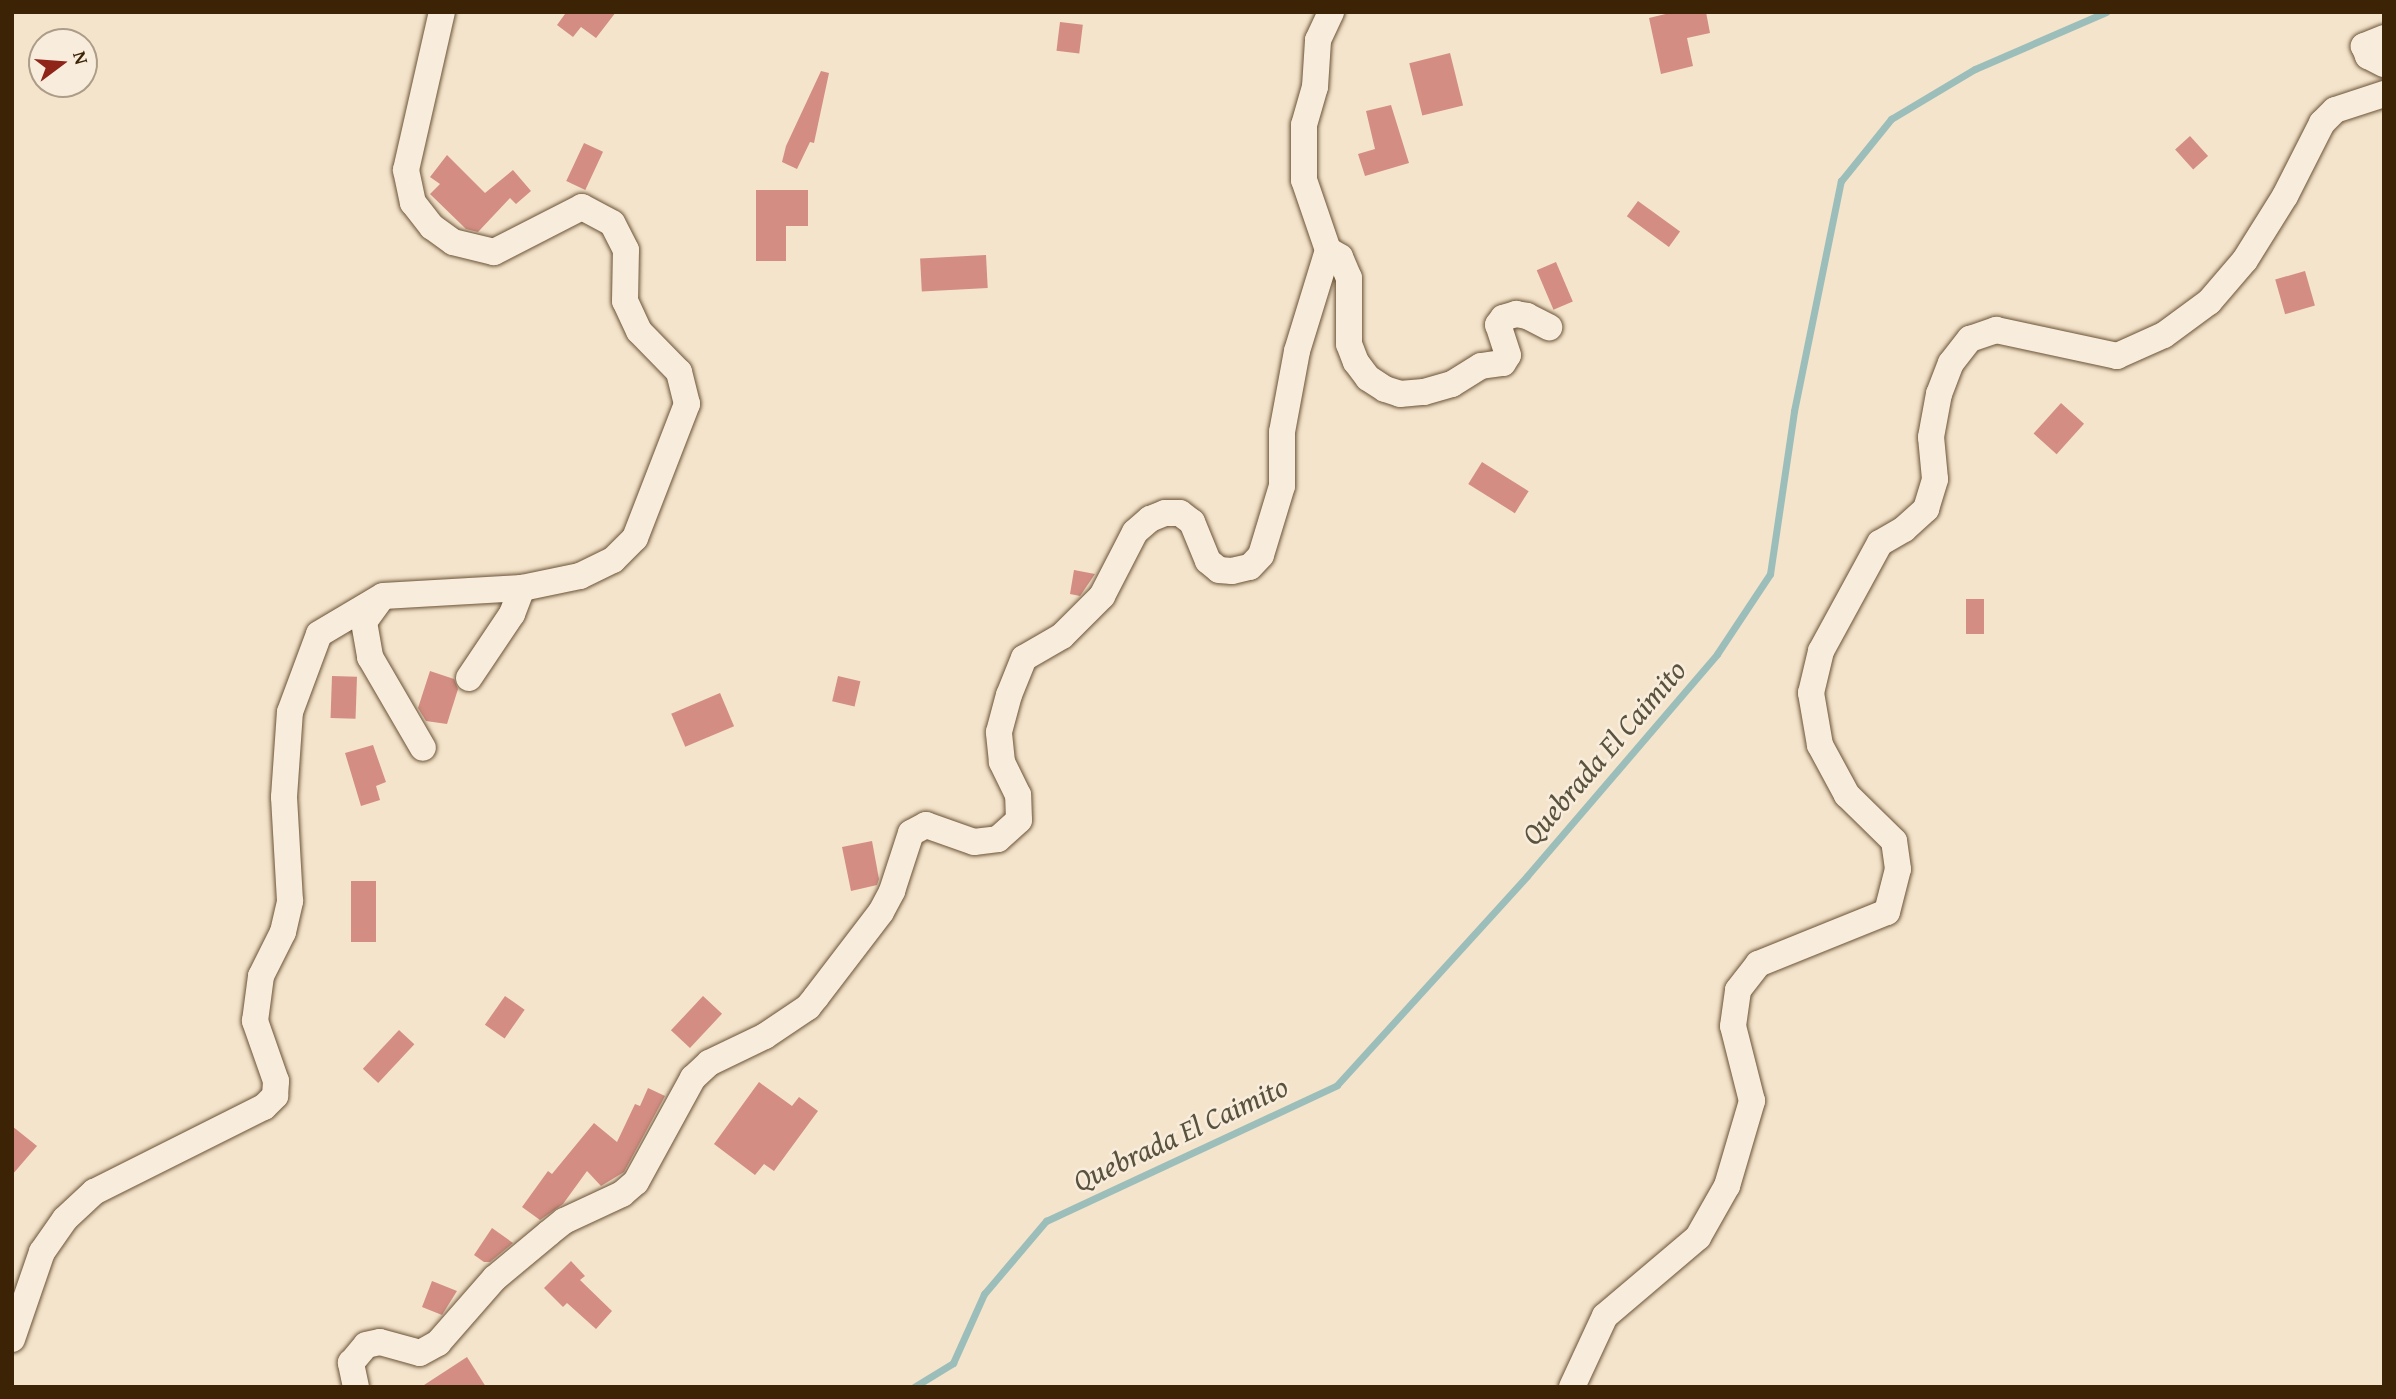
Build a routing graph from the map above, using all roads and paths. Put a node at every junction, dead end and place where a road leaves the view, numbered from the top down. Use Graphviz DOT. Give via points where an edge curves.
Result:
graph roads {
  1 [pos="442,12"];
  2 [pos="1331,12"];
  3 [pos="2384,38"];
  4 [pos="2384,64"];
  5 [pos="2384,94"];
  6 [pos="1328,250"];
  7 [pos="1549,327"];
  8 [pos="523,588"];
  9 [pos="383,596"];
  10 [pos="469,678"];
  11 [pos="423,748"];
  12 [pos="12,1339"];
  13 [pos="356,1387"];
  14 [pos="1573,1387"];
  1 -- 8 [label="street" via="406,170 413,203 432,227 453,242 494,252 582,207 612,223 626,250 625,301 639,331 679,372 685,387 687,404 635,538 613,560 580,576"];
  2 -- 6 [label="street" via="1318,40 1315,87 1304,125 1304,180"];
  3 -- 4 [label="street" via="2364,46 2368,56"];
  5 -- 14 [label="street" via="2335,110 2322,123 2285,196 2245,260 2208,302 2164,335 2118,356 1996,330 1970,339 1951,363 1931,436 1935,479 1926,509 1904,530 1880,543 1821,651 1811,694 1820,746 1847,795 1894,841 1898,869 1887,912 1758,964 1738,990 1733,1026 1752,1101 1727,1186 1698,1237 1605,1316"];
  6 -- 7 [label="street" via="1340,257 1349,278 1349,344 1356,362 1368,378 1385,389 1400,394 1424,392 1452,384 1481,366 1503,363 1508,355 1498,325 1503,318 1527,316"];
  6 -- 13 [label="street" via="1297,351 1282,432 1282,486 1261,555 1250,567 1232,572 1219,569 1208,561 1192,523 1180,513 1150,519 1135,532 1102,596 1062,636 1024,658 1009,695 999,732 1002,762 1018,795 1019,820 998,839 974,842 926,825 911,833 881,912 816,998 765,1036 709,1063 693,1078 636,1182 622,1194 564,1221 539,1241 495,1278 438,1343 420,1353 380,1342 366,1345 351,1363"];
  8 -- 9 [label="street"];
  8 -- 10 [label="street" via="512,614"];
  9 -- 11 [label="street" via="364,622 370,657"];
  9 -- 12 [label="street" via="319,634 290,712 284,797 290,901 283,932 261,976 255,1021 276,1081 275,1096 264,1107 94,1192 65,1219 42,1252"];
}
